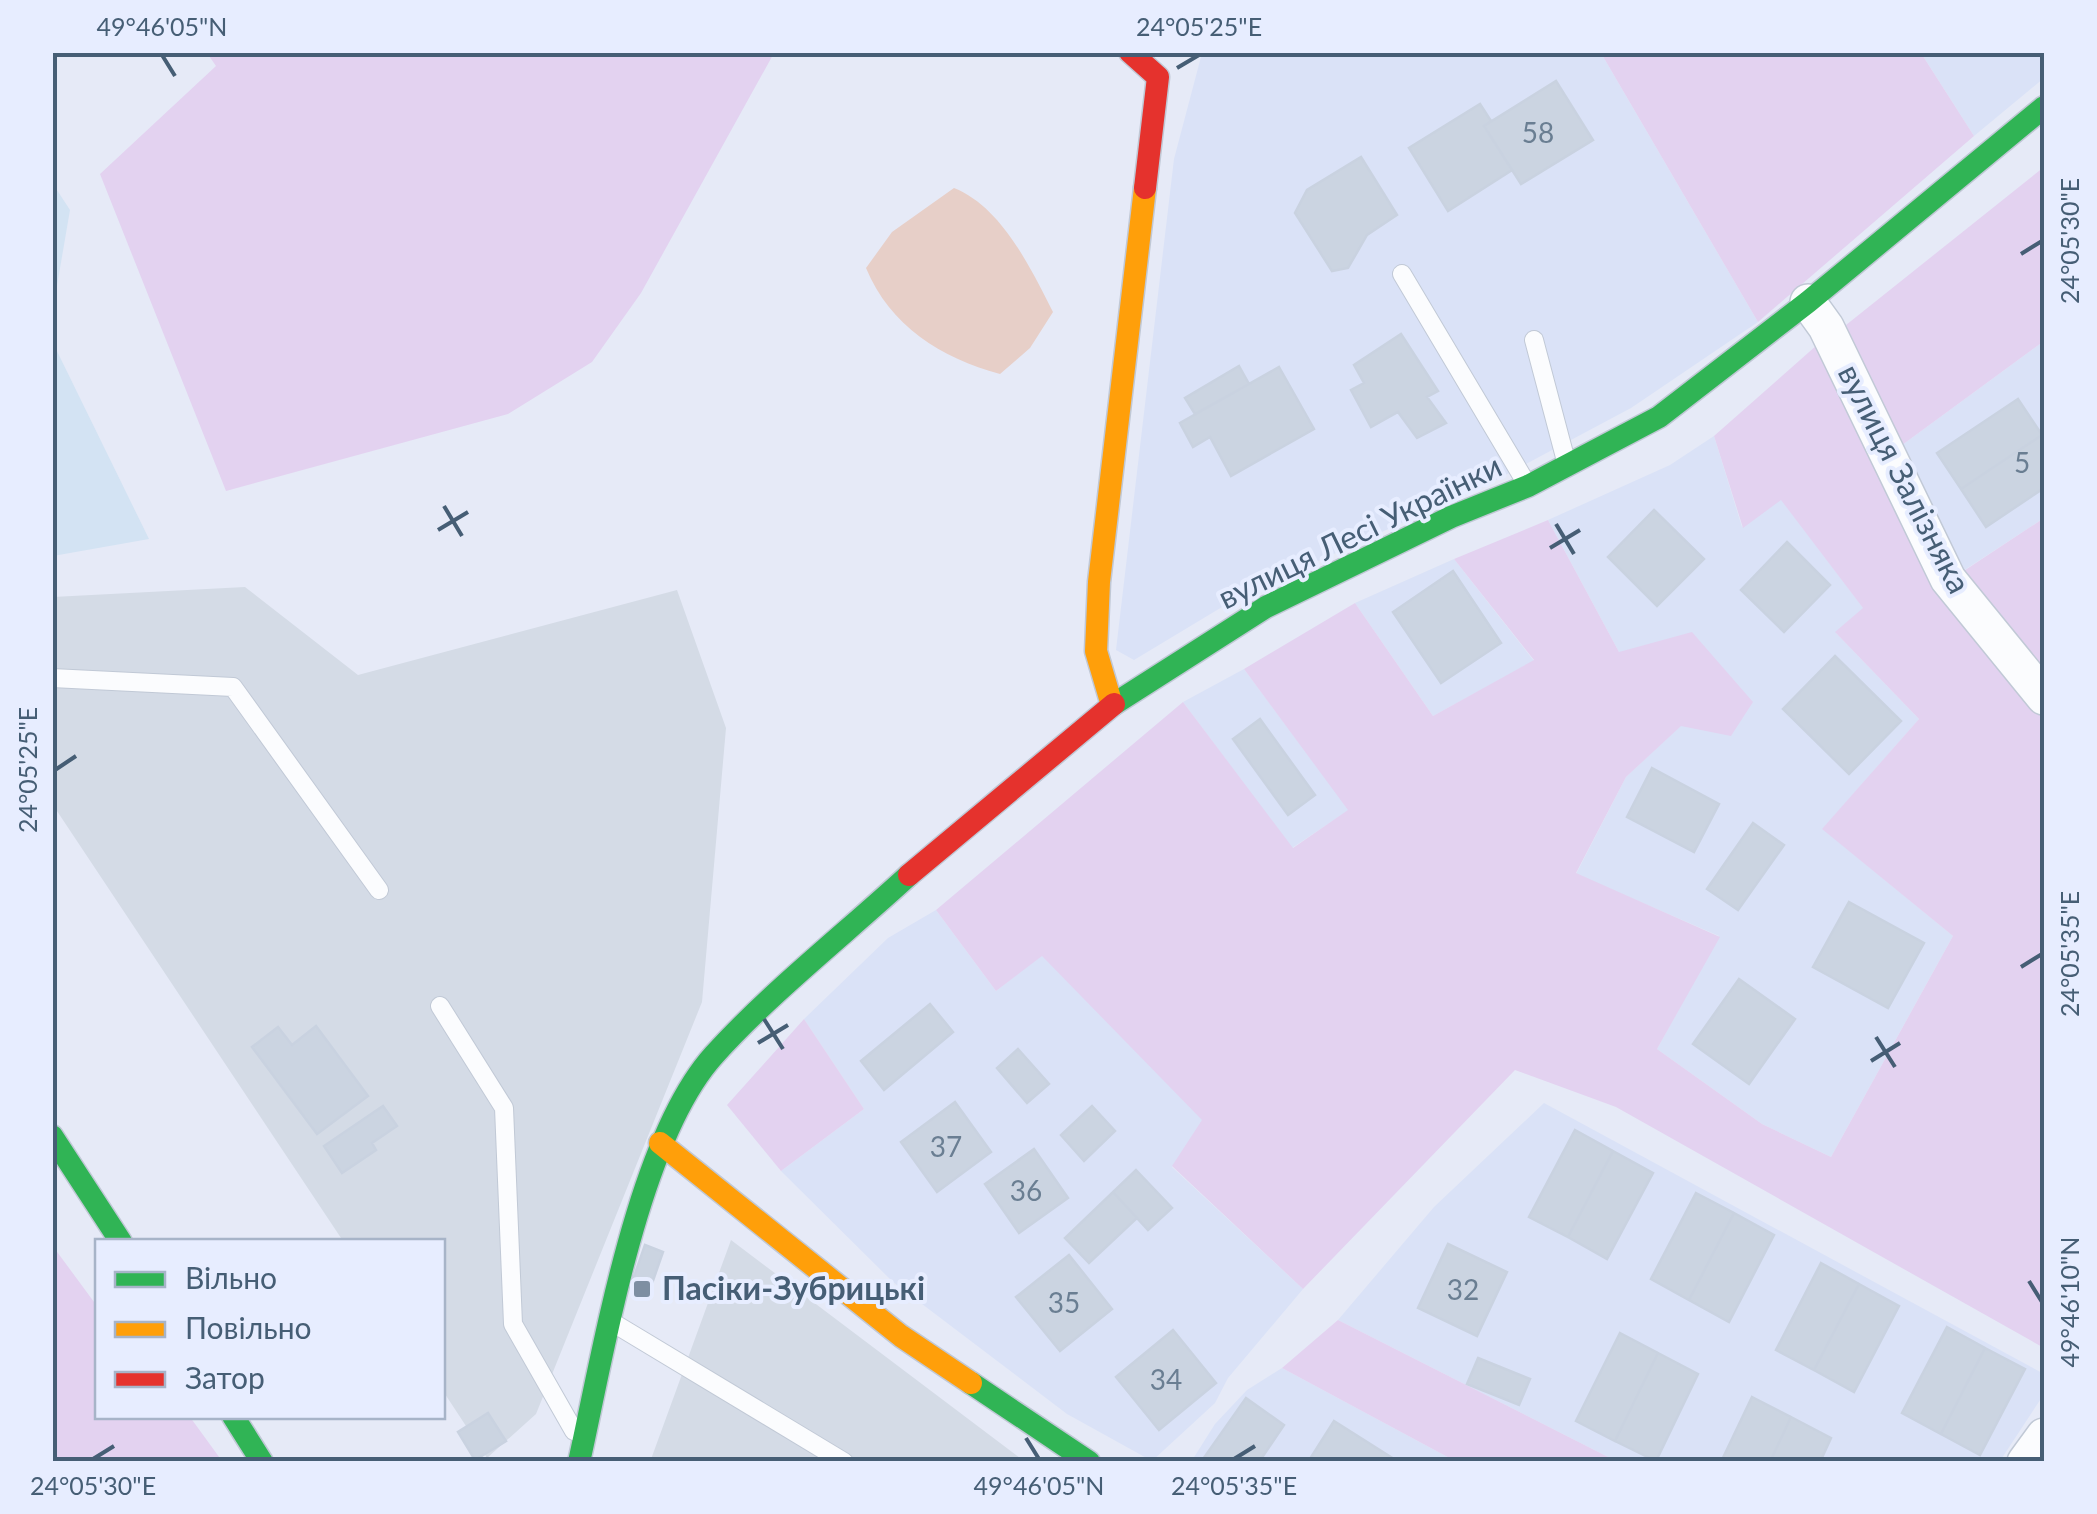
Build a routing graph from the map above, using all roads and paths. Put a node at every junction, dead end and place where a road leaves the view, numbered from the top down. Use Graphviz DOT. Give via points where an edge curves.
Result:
graph roads {
  1 [pos="1130,52"];
  2 [pos="1163,52"];
  3 [pos="1158,77"];
  4 [pos="2044,107"];
  5 [pos="1402,274"];
  6 [pos="1808,302"];
  7 [pos="1534,340"];
  8 [pos="1567,466"];
  9 [pos="1528,486"];
  10 [pos="52,678"];
  11 [pos="2044,697"];
  12 [pos="1112,705"];
  13 [pos="379,890"];
  14 [pos="440,1006"];
  15 [pos="52,1136"];
  16 [pos="660,1143"];
  17 [pos="119,1239"];
  18 [pos="610,1321"];
  19 [pos="235,1419"];
  20 [pos="2044,1436"];
  21 [pos="581,1454"];
  22 [pos="262,1462"];
  23 [pos="844,1462"];
  24 [pos="1089,1462"];
  25 [pos="2026,1462"];
  1 -- 3 [label="main road"];
  2 -- 3 [label="lane"];
  3 -- 12 [label="main road" via="1100,582 1096,651"];
  4 -- 6 [label="main road, вулиця Лесі Українки"];
  5 -- 9 [label="lane"];
  6 -- 8 [label="main road, вулиця Лесі Українки" via="1658,416"];
  6 -- 11 [label="street, вулиця Залізняка" via="1948,579"];
  7 -- 8 [label="lane"];
  8 -- 9 [label="main road, вулиця Лесі Українки"];
  9 -- 12 [label="main road, вулиця Лесі Українки" via="1266,607"];
  10 -- 13 [label="lane" via="233,687"];
  12 -- 16 [label="main road, вулиця Лесі Українки" via="935,851 712,1057"];
  14 -- 21 [label="lane" via="504,1108 512,1324"];
  15 -- 17 [label="main road"];
  16 -- 18 [label="main road, вулиця Лесі Українки"];
  16 -- 24 [label="main road" via="902,1336"];
  18 -- 21 [label="main road, вулиця Лесі Українки"];
  18 -- 23 [label="lane"];
  19 -- 22 [label="main road"];
  20 -- 25 [label="street"];
}
